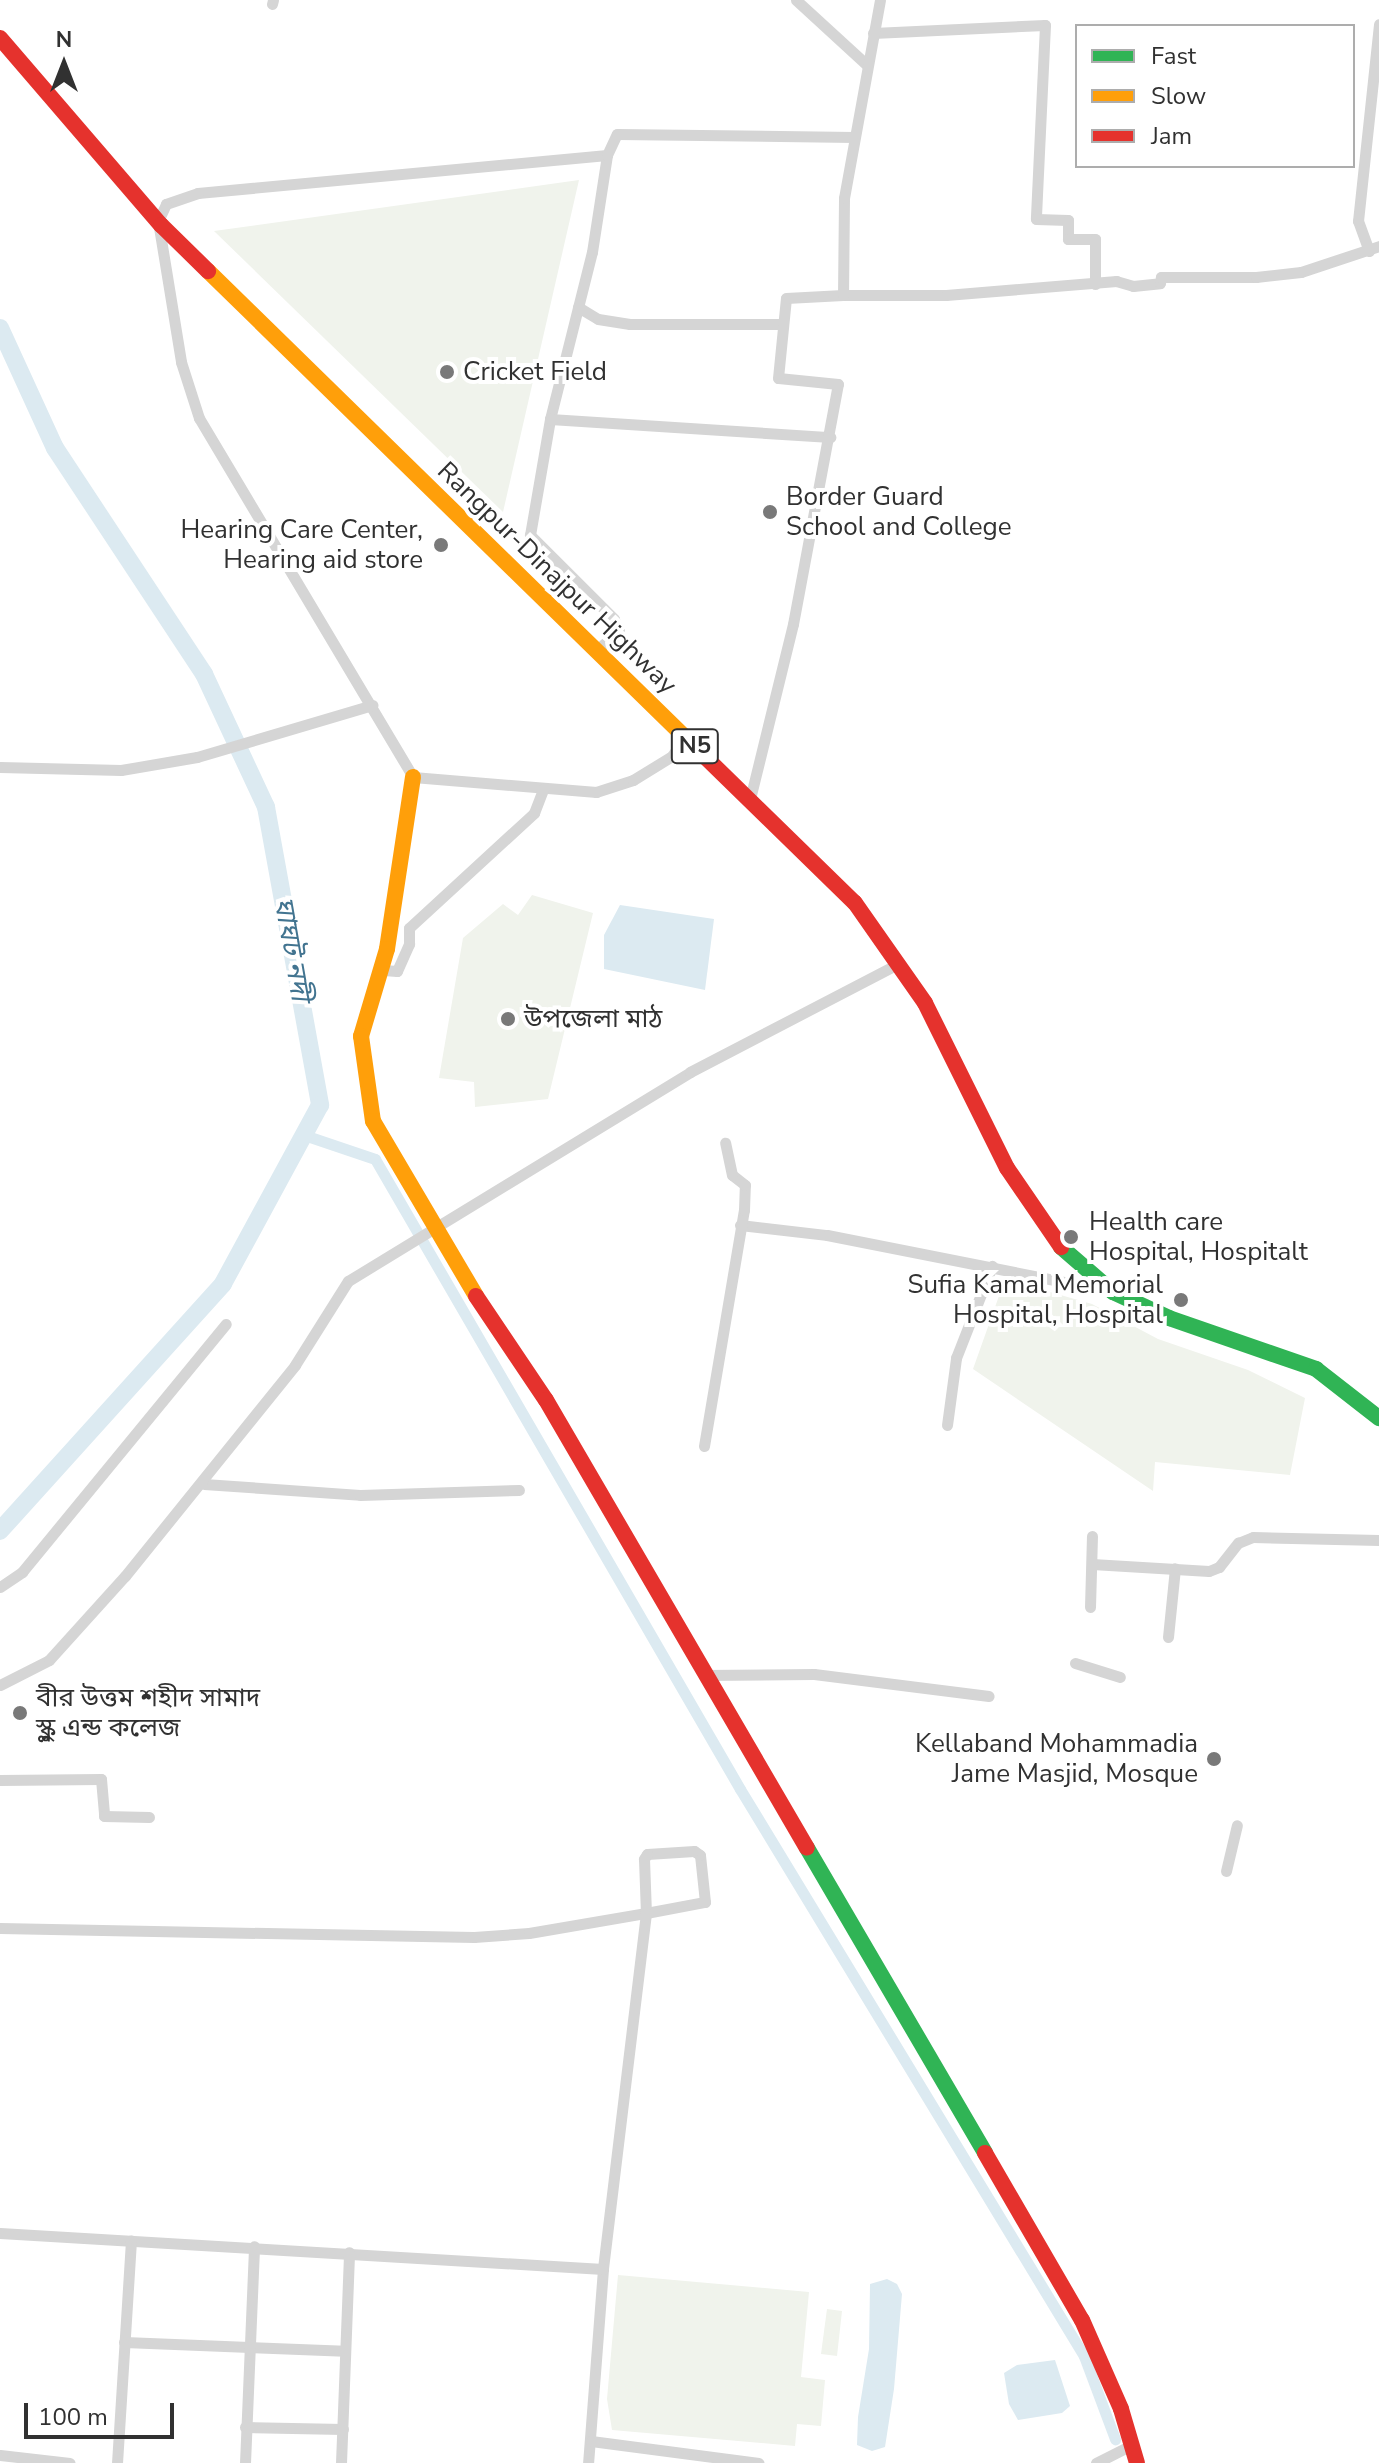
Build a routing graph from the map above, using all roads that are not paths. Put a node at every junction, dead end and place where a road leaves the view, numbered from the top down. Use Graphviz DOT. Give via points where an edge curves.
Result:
graph roads {
  1 [pos="796,0"];
  2 [pos="880,0"];
  3 [pos="1379,24"];
  4 [pos="873,33"];
  5 [pos="0,38"];
  6 [pos="867,65"];
  7 [pos="854,137"];
  8 [pos="607,155"];
  9 [pos="158,221"];
  10 [pos="1374,249"];
  11 [pos="1095,284"];
  12 [pos="843,295"];
  13 [pos="578,307"];
  14 [pos="783,324"];
  15 [pos="550,419"];
  16 [pos="830,437"];
  17 [pos="597,650"];
  18 [pos="372,705"];
  19 [pos="685,736"];
  20 [pos="0,767"];
  21 [pos="413,777"];
  22 [pos="543,789"];
  23 [pos="750,799"];
  24 [pos="899,963"];
  25 [pos="383,970"];
  26 [pos="725,1143"];
  27 [pos="434,1224"];
  28 [pos="740,1225"];
  29 [pos="992,1266"];
  30 [pos="1113,1292"];
  31 [pos="226,1324"];
  32 [pos="1379,1418"];
  33 [pos="947,1425"];
  34 [pos="704,1446"];
  35 [pos="204,1484"];
  36 [pos="519,1490"];
  37 [pos="1092,1536"];
  38 [pos="1379,1540"];
  39 [pos="1092,1564"];
  40 [pos="1175,1568"];
  41 [pos="0,1587"];
  42 [pos="1090,1607"];
  43 [pos="1168,1637"];
  44 [pos="1075,1663"];
  45 [pos="704,1675"];
  46 [pos="1120,1677"];
  47 [pos="0,1685"];
  48 [pos="989,1696"];
  49 [pos="0,1780"];
  50 [pos="149,1817"];
  51 [pos="1237,1825"];
  52 [pos="1226,1871"];
  53 [pos="646,1913"];
  54 [pos="0,1928"];
  55 [pos="0,2233"];
  56 [pos="131,2240"];
  57 [pos="254,2246"];
  58 [pos="349,2252"];
  59 [pos="603,2269"];
  60 [pos="124,2342"];
  61 [pos="247,2348"];
  62 [pos="344,2351"];
  63 [pos="245,2427"];
  64 [pos="343,2429"];
  65 [pos="591,2441"];
  66 [pos="1131,2445"];
  67 [pos="0,2455"];
  68 [pos="70,2463"];
  69 [pos="117,2463"];
  70 [pos="245,2463"];
  71 [pos="341,2463"];
  72 [pos="588,2463"];
  73 [pos="759,2463"];
  74 [pos="1096,2463"];
  75 [pos="1137,2463"];
  1 -- 6 [label="street"];
  2 -- 4 [label="street"];
  3 -- 10 [label="street" via="1358,221"];
  4 -- 6 [label="street"];
  4 -- 11 [label="street" via="1045,25 1036,219 1068,220 1068,239 1095,239"];
  5 -- 9 [label="main road, Rangpur-Dinajpur Highway / N5"];
  6 -- 7 [label="street"];
  7 -- 8 [label="street" via="644,131 617,134"];
  7 -- 12 [label="street" via="844,198"];
  8 -- 9 [label="street" via="198,193 166,204"];
  8 -- 13 [label="street"];
  9 -- 17 [label="main road, Rangpur-Dinajpur Highway / N5"];
  9 -- 18 [label="street" via="181,362 199,418"];
  10 -- 11 [label="street" via="1301,272"];
  11 -- 12 [label="street" via="946,295"];
  12 -- 14 [label="street" via="786,298"];
  13 -- 14 [label="street" via="598,319 630,324"];
  13 -- 15 [label="street"];
  14 -- 16 [label="street" via="778,378 838,384"];
  15 -- 16 [label="street"];
  15 -- 17 [label="street" via="530,535 614,619 619,631"];
  16 -- 23 [label="street" via="778,693"];
  17 -- 19 [label="main road, Rangpur-Dinajpur Highway / N5"];
  18 -- 20 [label="street" via="197,757 121,770"];
  18 -- 21 [label="street"];
  19 -- 22 [label="street" via="672,756 633,780 596,792"];
  19 -- 23 [label="main road, Rangpur-Dinajpur Highway / N5"];
  21 -- 22 [label="street"];
  21 -- 25 [label="main road"];
  22 -- 25 [label="street" via="534,813 409,928 409,944 397,971"];
  23 -- 24 [label="main road, Rangpur-Dinajpur Highway / N5" via="855,903"];
  24 -- 27 [label="street" via="690,1072"];
  24 -- 30 [label="main road, Rangpur-Dinajpur Highway / N5" via="1046,1231"];
  25 -- 27 [label="main road" via="360,1052 373,1121"];
  26 -- 28 [label="street" via="732,1175 745,1185"];
  27 -- 35 [label="street" via="348,1281 295,1365"];
  27 -- 45 [label="main road" via="546,1400"];
  28 -- 29 [label="street" via="827,1235"];
  28 -- 34 [label="street"];
  29 -- 30 [label="street"];
  29 -- 33 [label="street" via="956,1358"];
  30 -- 32 [label="main road, Rangpur-Dinajpur Highway / N5" via="1207,1333 1316,1369"];
  31 -- 41 [label="street" via="22,1572"];
  35 -- 36 [label="street" via="360,1495"];
  35 -- 47 [label="street" via="49,1660"];
  37 -- 39 [label="street"];
  38 -- 40 [label="street" via="1253,1537 1238,1543 1214,1569"];
  39 -- 40 [label="street"];
  39 -- 42 [label="street"];
  40 -- 43 [label="street"];
  44 -- 46 [label="street"];
  45 -- 48 [label="street" via="814,1674"];
  45 -- 66 [label="main road" via="1082,2320"];
  49 -- 50 [label="street" via="101,1779 104,1816"];
  51 -- 52 [label="street"];
  53 -- 53 [label="street" via="705,1902 700,1855 647,1854"];
  53 -- 54 [label="street" via="474,1937"];
  53 -- 59 [label="street"];
  55 -- 56 [label="street"];
  56 -- 57 [label="street"];
  56 -- 60 [label="street"];
  57 -- 58 [label="street"];
  57 -- 61 [label="street"];
  58 -- 59 [label="street"];
  58 -- 62 [label="street"];
  59 -- 65 [label="street"];
  60 -- 61 [label="street"];
  60 -- 69 [label="street"];
  61 -- 62 [label="street"];
  61 -- 63 [label="street"];
  62 -- 64 [label="street"];
  63 -- 64 [label="street"];
  63 -- 70 [label="street"];
  64 -- 71 [label="street"];
  65 -- 72 [label="street"];
  65 -- 73 [label="street"];
  66 -- 74 [label="street"];
  66 -- 75 [label="main road"];
  67 -- 68 [label="street"];
}
